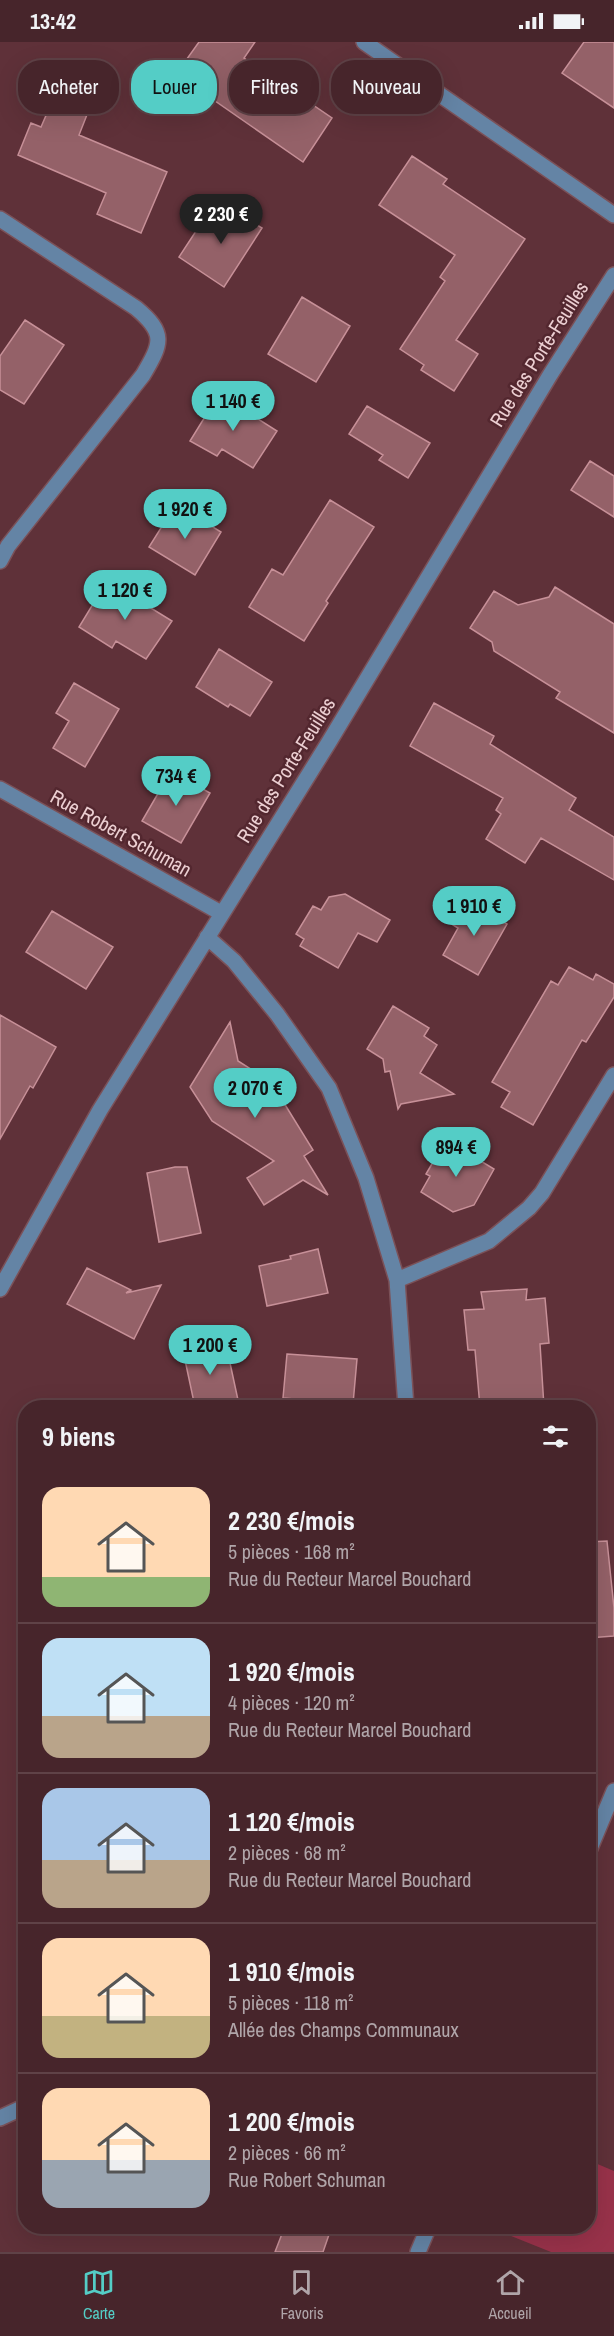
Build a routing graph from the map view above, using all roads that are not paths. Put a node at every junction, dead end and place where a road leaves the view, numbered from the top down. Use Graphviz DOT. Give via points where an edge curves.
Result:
graph roads {
  1 [pos="370,44"];
  2 [pos="614,215"];
  3 [pos="0,219"];
  4 [pos="614,276"];
  5 [pos="0,561"];
  6 [pos="0,789"];
  7 [pos="221,913"];
  8 [pos="207,938"];
  9 [pos="614,1075"];
  10 [pos="397,1280"];
  11 [pos="0,1289"];
  12 [pos="406,1400"];
  13 [pos="614,1791"];
  14 [pos="596,1834"];
  15 [pos="18,2110"];
  16 [pos="0,2118"];
  17 [pos="426,2234"];
  18 [pos="418,2252"];
  1 -- 2 [label="street"];
  3 -- 5 [label="street" via="136,308 158,334 156,353 143,375"];
  4 -- 7 [label="street, Rue des Porte-Feuilles"];
  6 -- 7 [label="street, Rue Robert Schuman"];
  7 -- 8 [label="street, Rue des Porte-Feuilles"];
  8 -- 10 [label="street" via="234,961 329,1088 366,1178"];
  8 -- 11 [label="street, Rue des Porte-Feuilles" via="100,1110"];
  9 -- 10 [label="street" via="529,1208 489,1240"];
  10 -- 12 [label="street"];
  13 -- 14 [label="street"];
  15 -- 16 [label="street"];
  17 -- 18 [label="street"];
}
